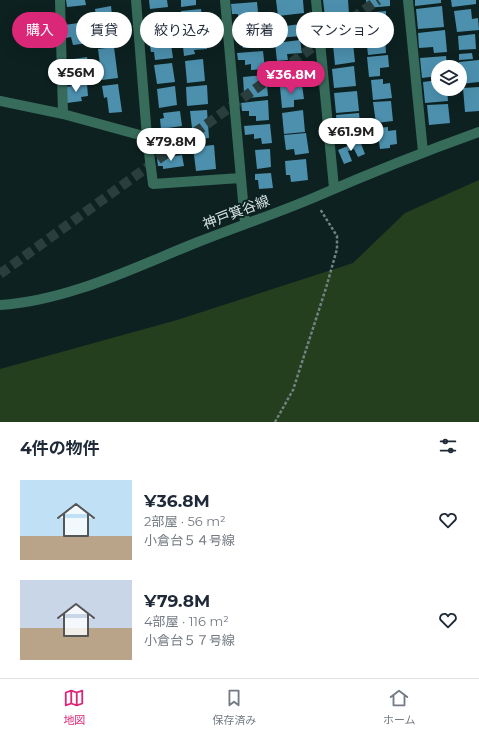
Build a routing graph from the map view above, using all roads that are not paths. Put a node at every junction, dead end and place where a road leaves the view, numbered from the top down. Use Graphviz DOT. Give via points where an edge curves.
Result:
graph roads {
  1 [pos="60,0"];
  2 [pos="136,0"];
  3 [pos="225,0"];
  4 [pos="316,0"];
  5 [pos="408,0"];
  6 [pos="0,101"];
  7 [pos="63,114"];
  8 [pos="479,132"];
  9 [pos="147,137"];
  10 [pos="423,152"];
  11 [pos="240,178"];
  12 [pos="334,188"];
  13 [pos="245,223"];
  14 [pos="0,305"];
  1 -- 7 [label="street"];
  2 -- 9 [label="street"];
  3 -- 11 [label="street"];
  4 -- 12 [label="street"];
  5 -- 10 [label="street"];
  6 -- 7 [label="street"];
  7 -- 9 [label="street"];
  8 -- 10 [label="street, 神戸箕谷線"];
  9 -- 11 [label="street" via="153,184"];
  10 -- 12 [label="street, 神戸箕谷線"];
  11 -- 13 [label="street"];
  12 -- 13 [label="street, 神戸箕谷線"];
  13 -- 14 [label="street, 神戸箕谷線" via="95,283 33,301"];
}
